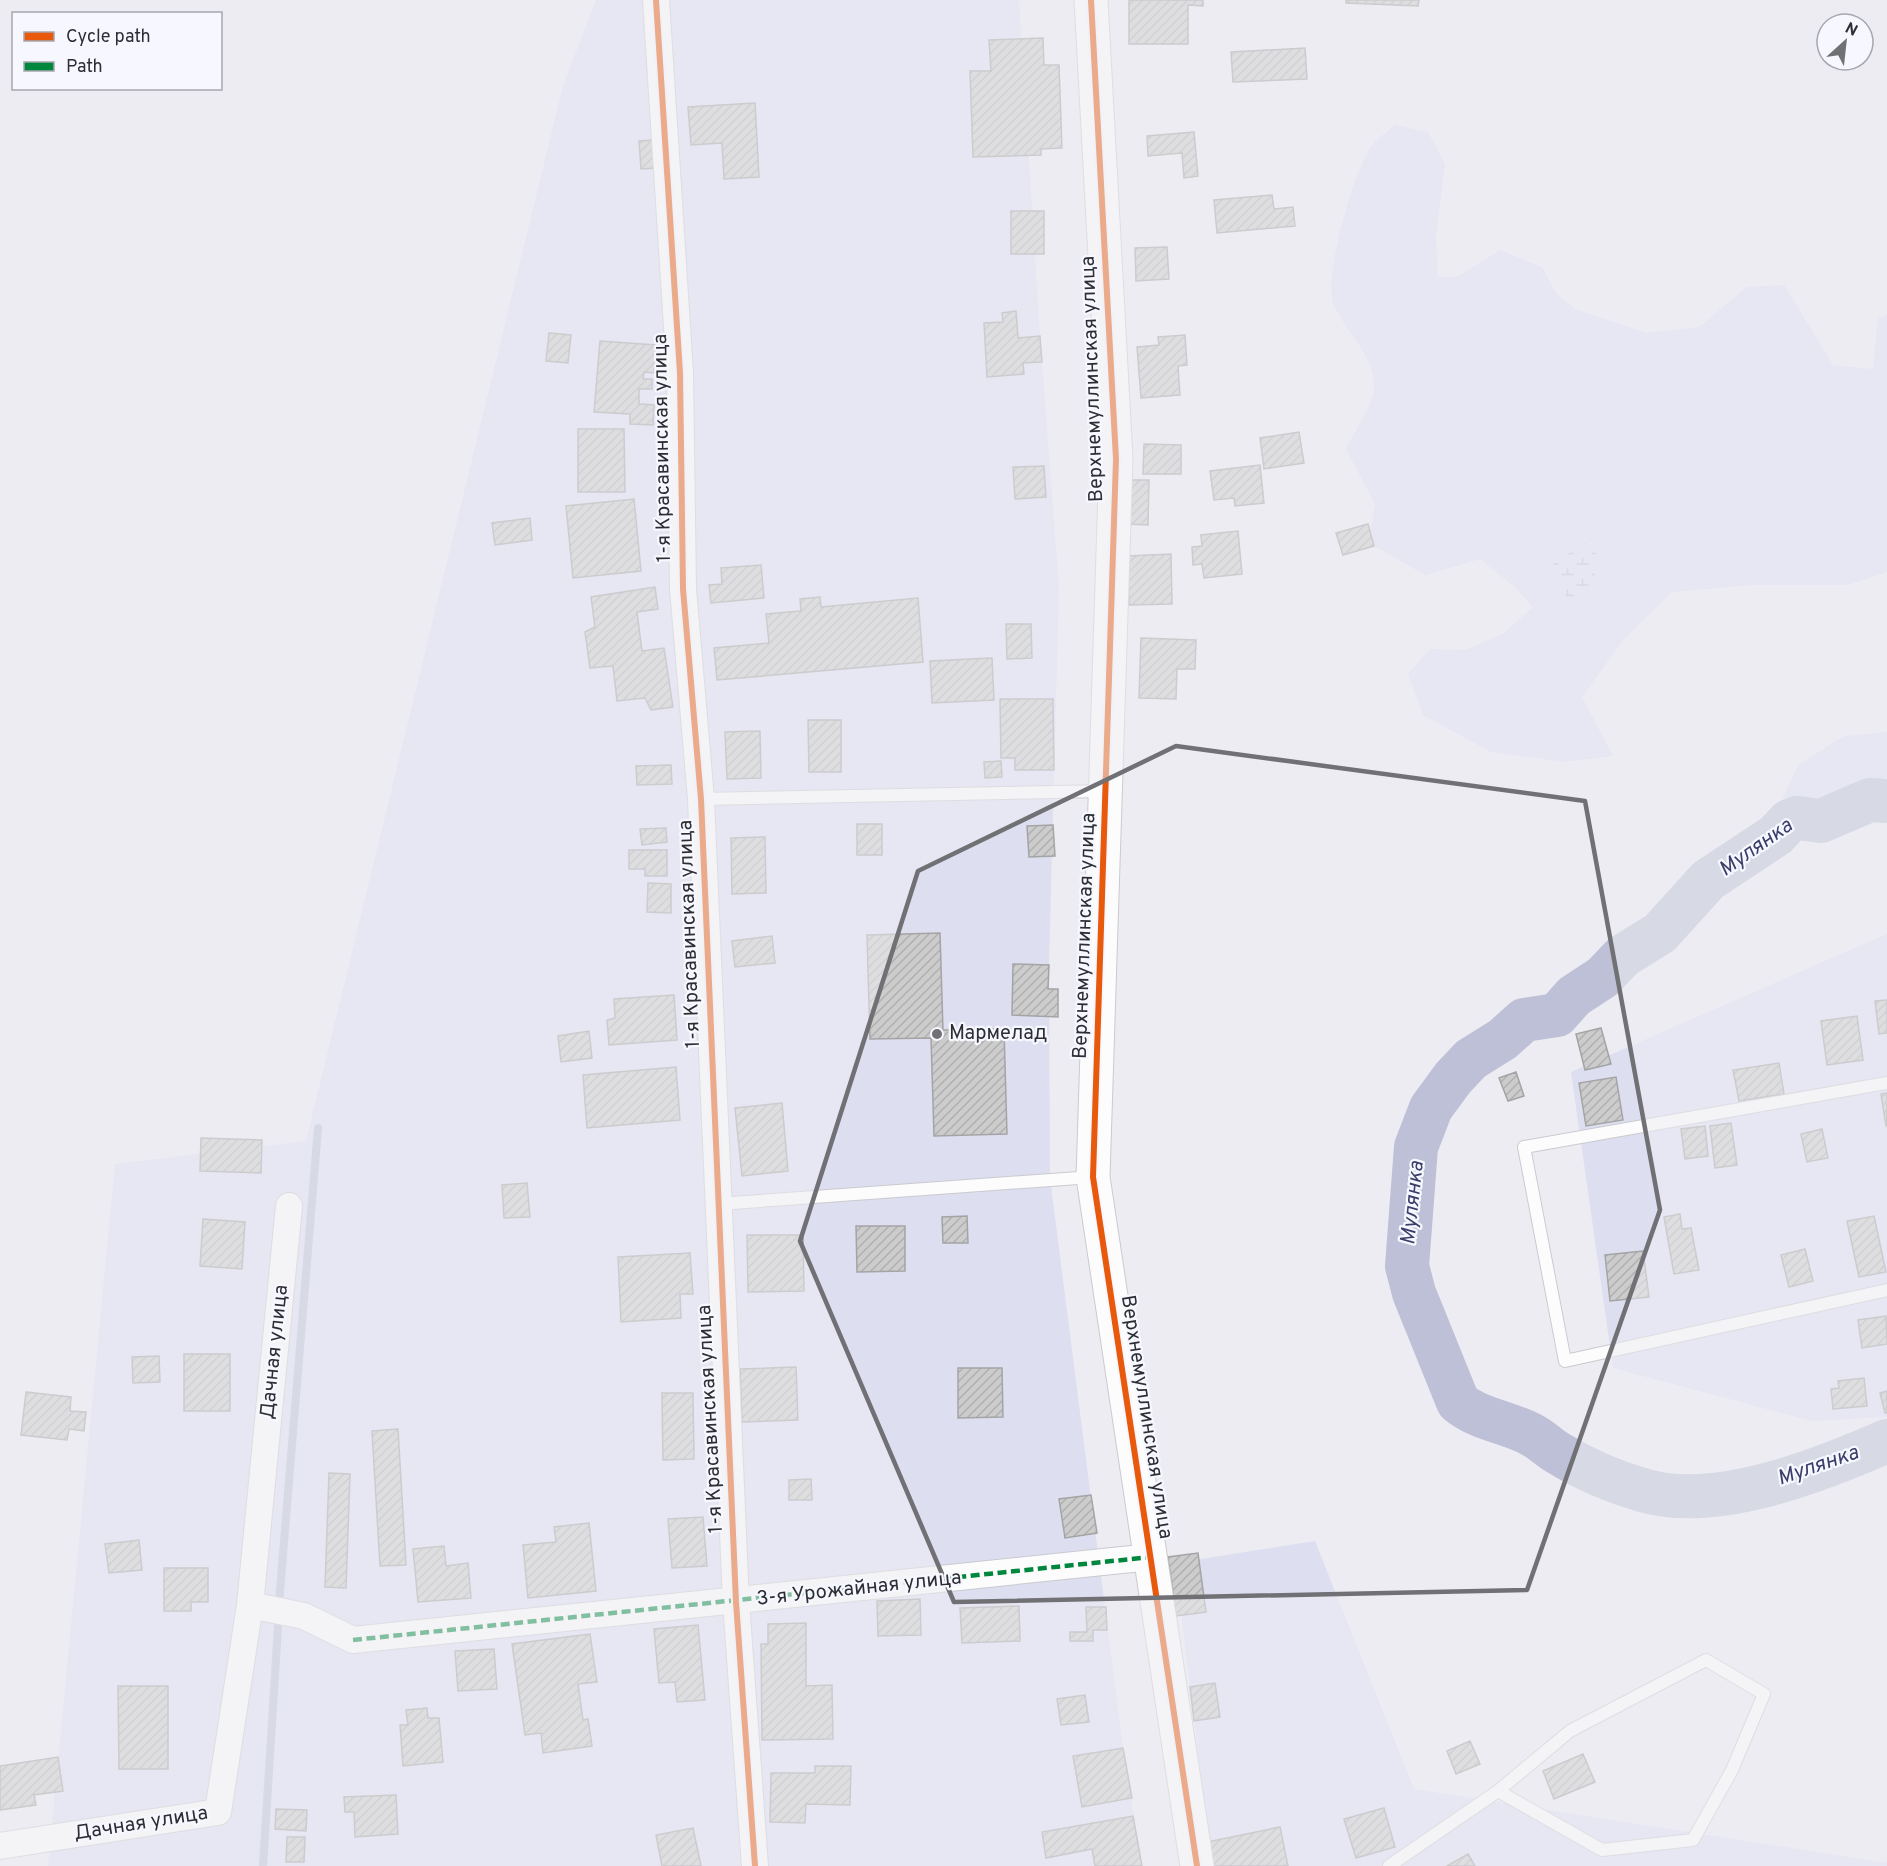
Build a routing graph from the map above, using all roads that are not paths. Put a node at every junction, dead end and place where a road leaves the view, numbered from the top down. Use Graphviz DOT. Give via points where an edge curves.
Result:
graph roads {
  1 [pos="656,0"];
  2 [pos="1091,0"];
  3 [pos="1106,791"];
  4 [pos="700,799"];
  5 [pos="1887,1083"];
  6 [pos="1093,1177"];
  7 [pos="718,1204"];
  8 [pos="289,1206"];
  9 [pos="1887,1290"];
  10 [pos="1150,1557"];
  11 [pos="736,1602"];
  12 [pos="250,1605"];
  13 [pos="1498,1791"];
  14 [pos="0,1846"];
  15 [pos="755,1866"];
  16 [pos="1197,1866"];
  17 [pos="1389,1866"];
  1 -- 4 [label="street, 1-я Красавинская улица" via="680,373 683,589"];
  2 -- 3 [label="street, Верхнемуллинская улица" via="1116,459"];
  3 -- 4 [label="lane"];
  3 -- 6 [label="street, Верхнемуллинская улица"];
  4 -- 7 [label="street, 1-я Красавинская улица"];
  5 -- 9 [label="lane" via="1524,1147 1565,1361"];
  6 -- 7 [label="lane"];
  6 -- 10 [label="street, Верхнемуллинская улица"];
  7 -- 11 [label="street, 1-я Красавинская улица"];
  8 -- 12 [label="street, Дачная улица"];
  10 -- 11 [label="street, 3-я Урожайная улица"];
  10 -- 16 [label="street, Верхнемуллинская улица"];
  11 -- 12 [label="street, 3-я Урожайная улица" via="353,1640 304,1616"];
  11 -- 15 [label="street, 1-я Красавинская улица"];
  12 -- 14 [label="street, Дачная улица" via="218,1812"];
  13 -- 13 [label="lane" via="1602,1850 1693,1840 1732,1770 1764,1694 1706,1660 1570,1731"];
  13 -- 17 [label="lane"];
}
